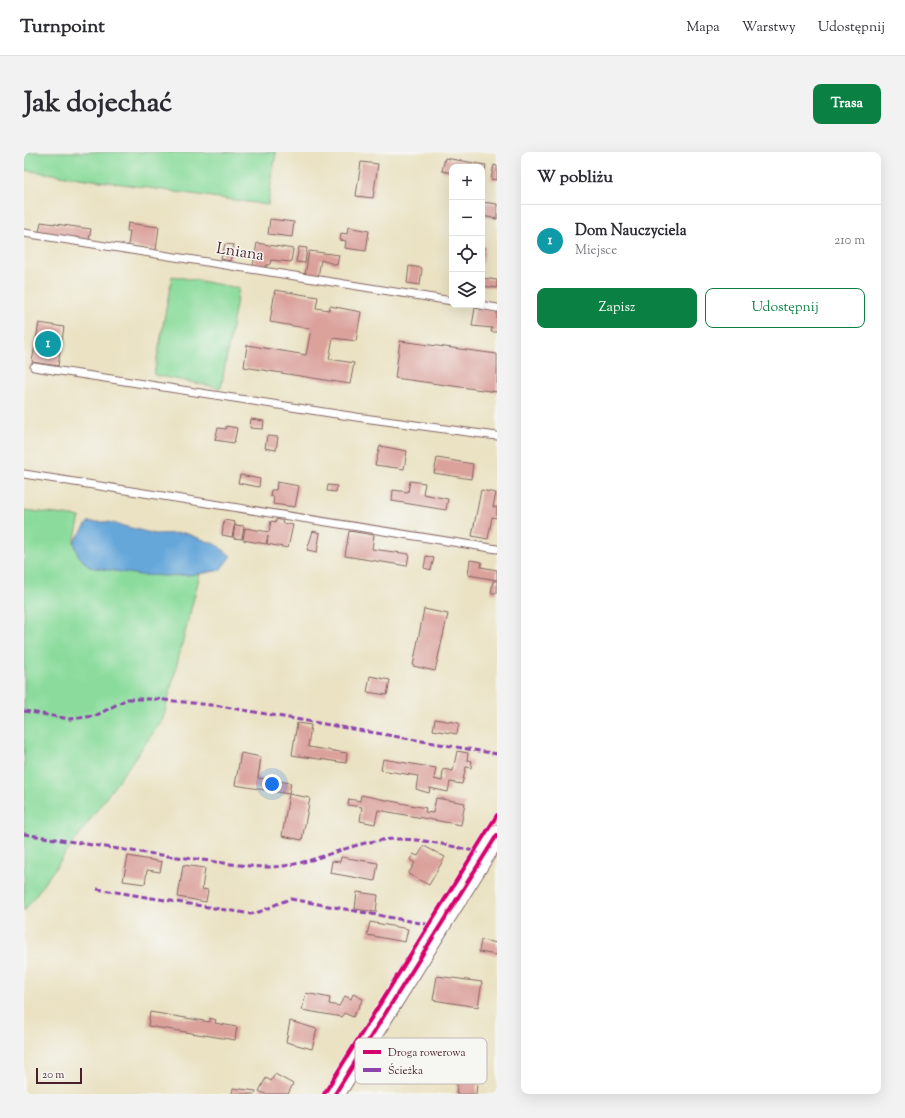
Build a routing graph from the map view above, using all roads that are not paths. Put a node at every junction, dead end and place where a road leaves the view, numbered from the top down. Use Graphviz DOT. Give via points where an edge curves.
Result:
graph roads {
  1 [pos="24,233"];
  2 [pos="449,301"];
  3 [pos="485,306"];
  4 [pos="497,308"];
  5 [pos="34,366"];
  6 [pos="497,436"];
  7 [pos="24,474"];
  8 [pos="497,549"];
  9 [pos="497,835"];
  10 [pos="370,1038"];
  11 [pos="355,1062"];
  12 [pos="335,1094"];
  1 -- 2 [label="lane, Lniana"];
  3 -- 4 [label="lane"];
  5 -- 6 [label="lane" via="356,417"];
  7 -- 8 [label="lane"];
  9 -- 10 [label="street"];
  11 -- 12 [label="street"];
}
